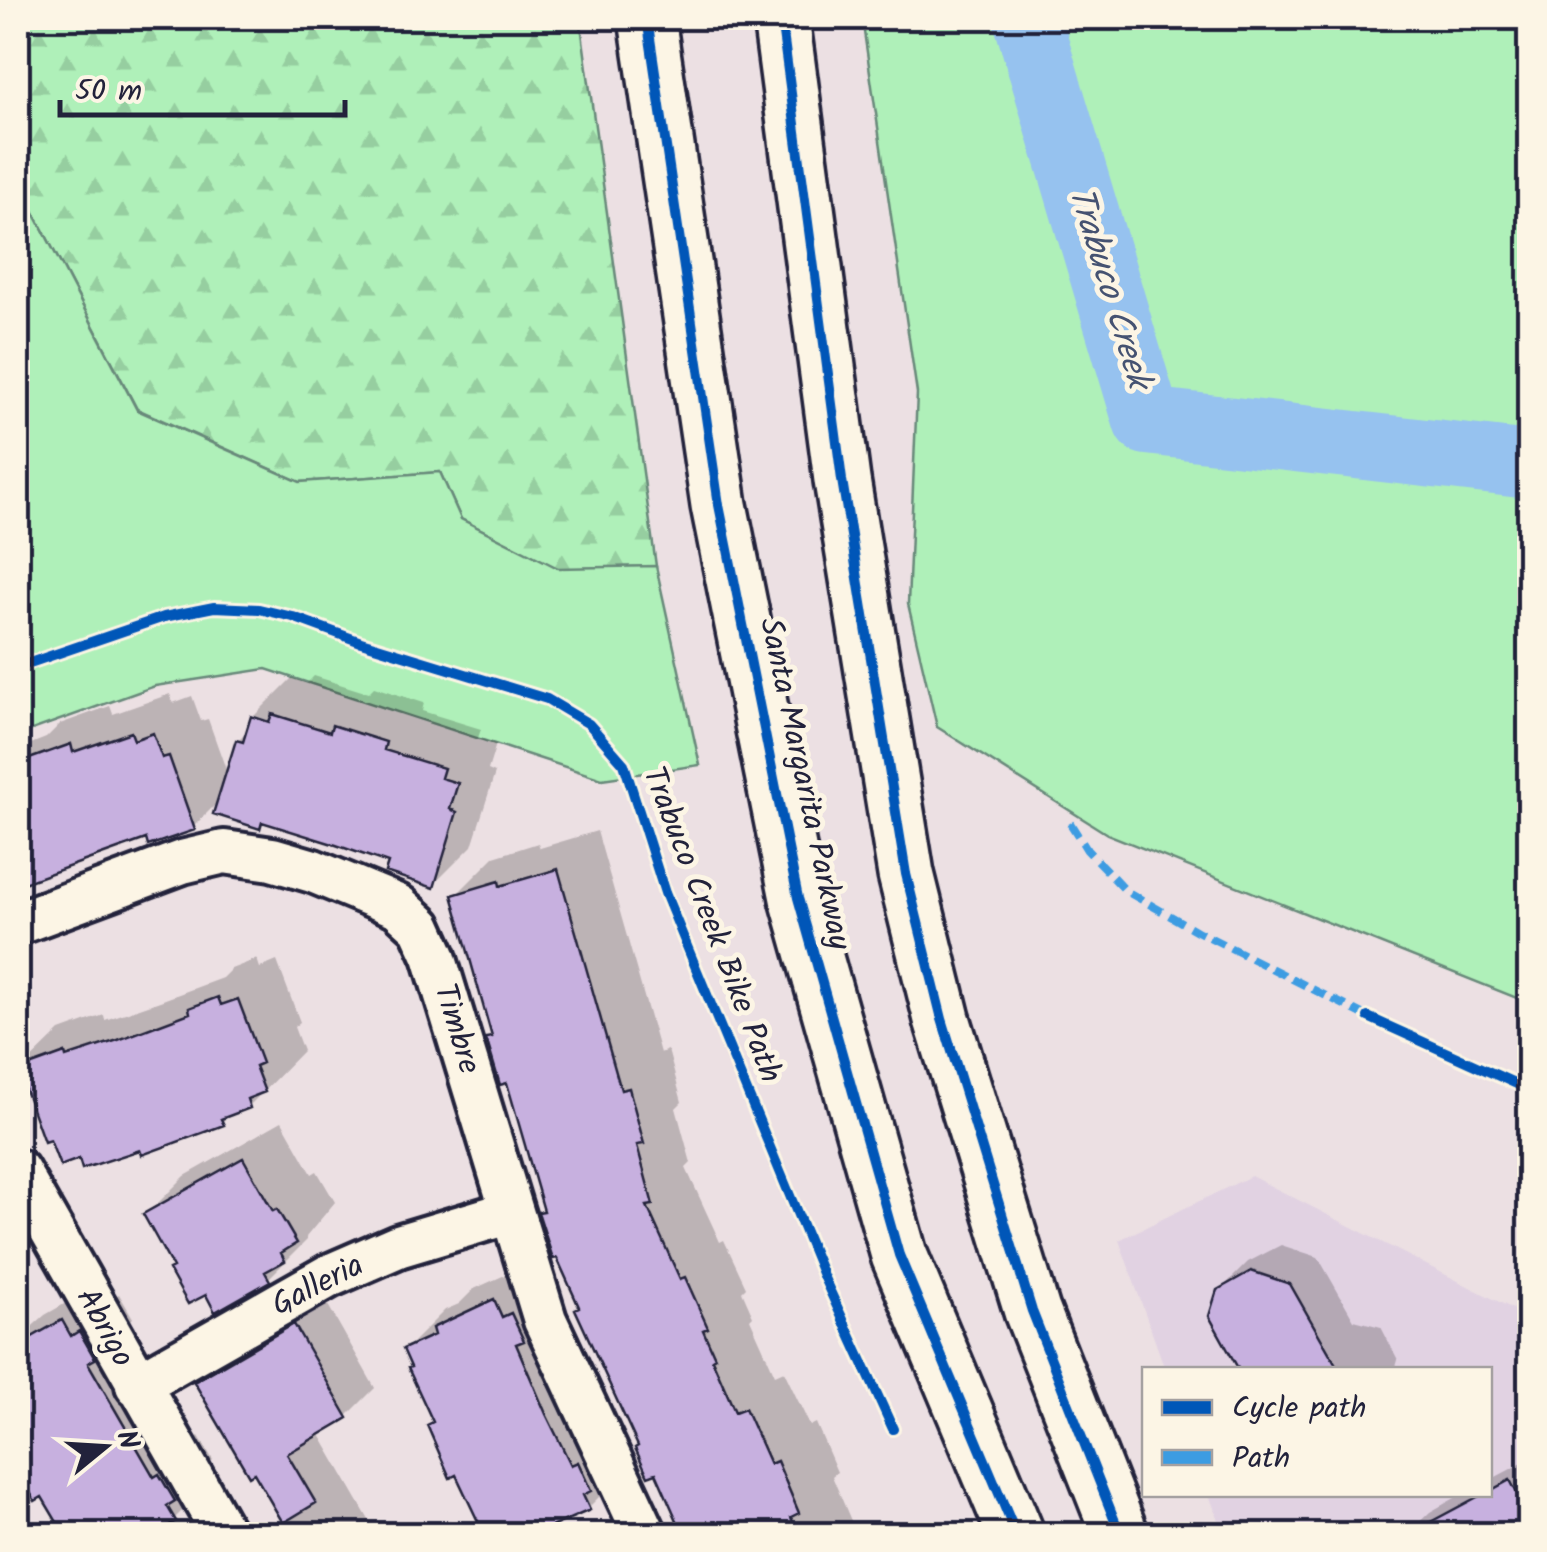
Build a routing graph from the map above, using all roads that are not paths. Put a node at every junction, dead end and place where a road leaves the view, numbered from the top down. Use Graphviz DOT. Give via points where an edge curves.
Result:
graph roads {
  1 [pos="648,18"];
  2 [pos="782,18"];
  3 [pos="18,923"];
  4 [pos="18,1171"];
  5 [pos="511,1212"];
  6 [pos="137,1385"];
  7 [pos="224,1534"];
  8 [pos="644,1534"];
  9 [pos="1016,1534"];
  10 [pos="1120,1534"];
  1 -- 9 [label="main road, Santa Margarita Parkway" via="718,504 798,898 899,1256"];
  2 -- 10 [label="main road" via="842,480 906,874 942,1019 1032,1311"];
  3 -- 5 [label="street, Timbre" via="224,852 313,871 398,906 421,927 434,956"];
  4 -- 6 [label="street, Abrigo"];
  5 -- 6 [label="street, Galleria" via="398,1246 329,1276"];
  5 -- 8 [label="street, Timbre" via="545,1320"];
  6 -- 7 [label="street, Abrigo"];
}
